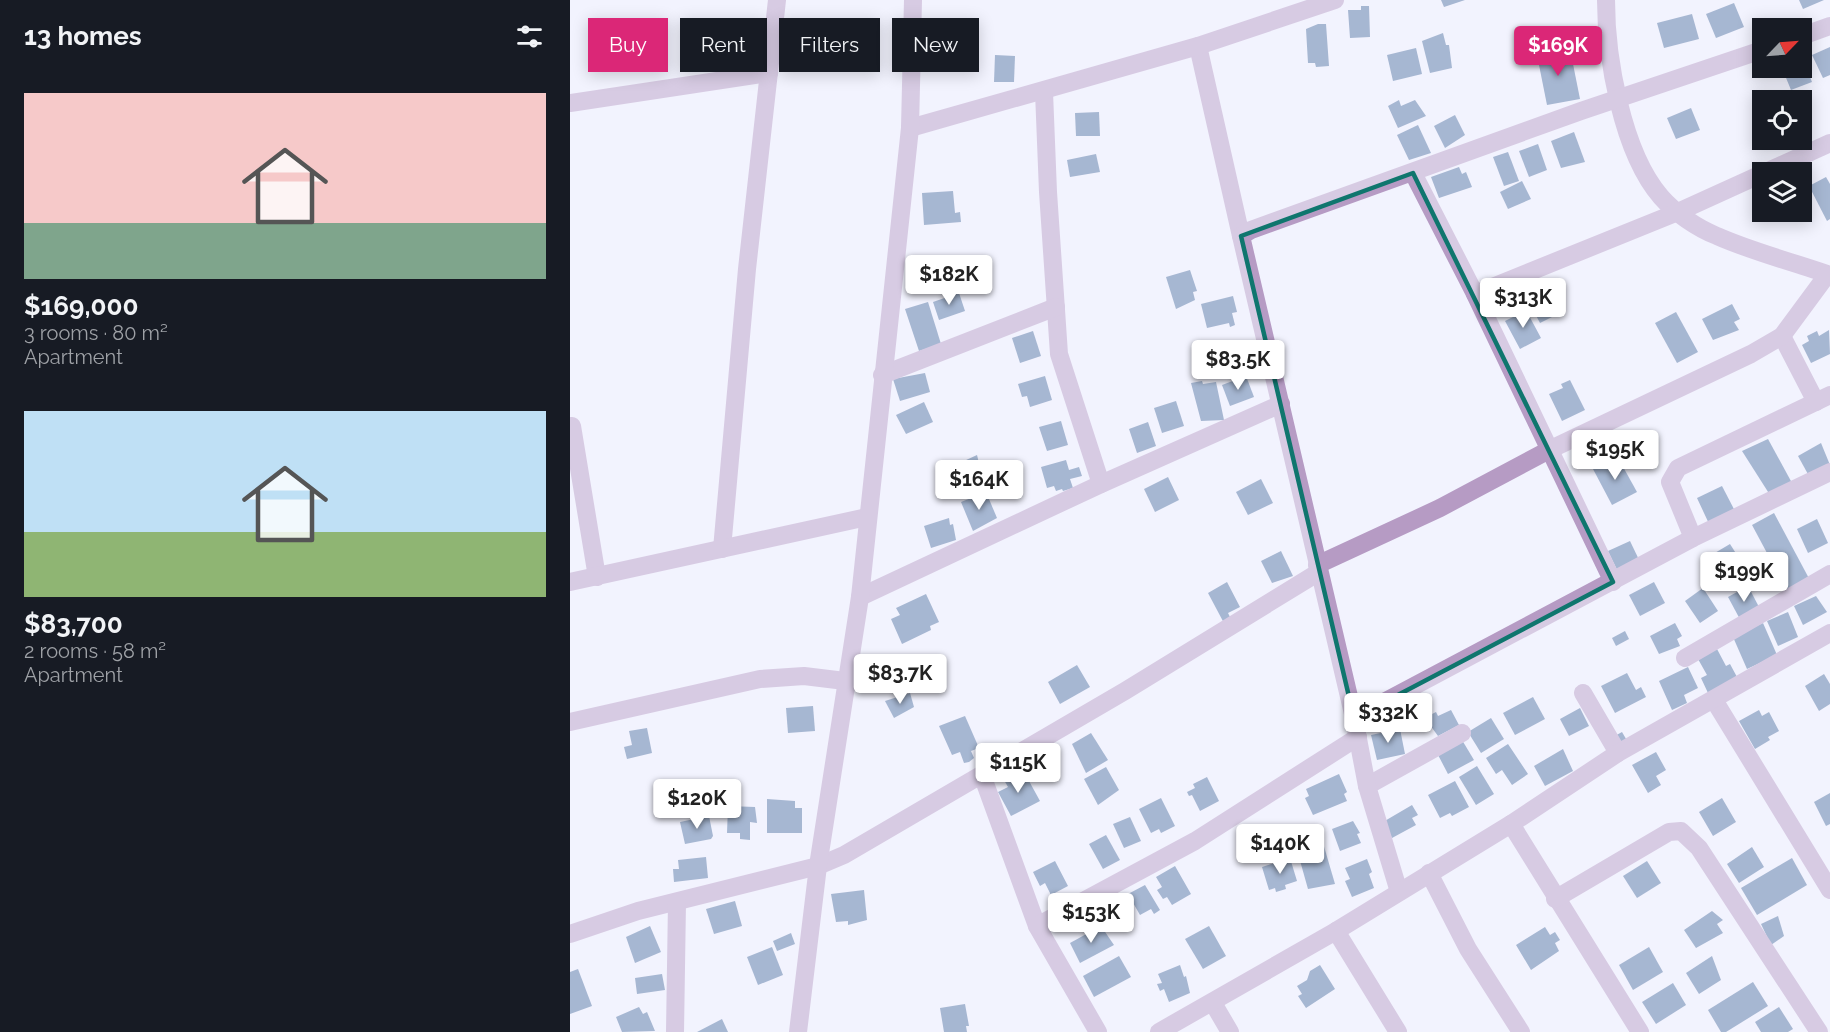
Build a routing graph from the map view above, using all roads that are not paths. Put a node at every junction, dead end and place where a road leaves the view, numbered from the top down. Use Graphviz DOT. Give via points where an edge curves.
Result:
graph roads {
  1 [pos="777,0"];
  2 [pos="913,0"];
  3 [pos="1335,0"];
  4 [pos="1606,0"];
  5 [pos="1830,26"];
  6 [pos="1812,32"];
  7 [pos="1198,46"];
  8 [pos="1752,53"];
  9 [pos="769,73"];
  10 [pos="1044,92"];
  11 [pos="1618,100"];
  12 [pos="570,103"];
  13 [pos="910,128"];
  14 [pos="1830,143"];
  15 [pos="1413,173"];
  16 [pos="1678,212"];
  17 [pos="1240,236"];
  18 [pos="1829,275"];
  19 [pos="1475,294"];
  20 [pos="1056,307"];
  21 [pos="1782,336"];
  22 [pos="882,375"];
  23 [pos="1826,397"];
  24 [pos="1281,404"];
  25 [pos="572,426"];
  26 [pos="1549,450"];
  27 [pos="1830,472"];
  28 [pos="1101,484"];
  29 [pos="867,517"];
  30 [pos="1693,538"];
  31 [pos="722,549"];
  32 [pos="1318,568"];
  33 [pos="1830,574"];
  34 [pos="597,577"];
  35 [pos="570,582"];
  36 [pos="1613,582"];
  37 [pos="860,597"];
  38 [pos="1830,633"];
  39 [pos="1685,658"];
  40 [pos="845,681"];
  41 [pos="1583,693"];
  42 [pos="1714,700"];
  43 [pos="1354,718"];
  44 [pos="570,722"];
  45 [pos="1462,732"];
  46 [pos="1358,737"];
  47 [pos="1618,753"];
  48 [pos="981,775"];
  49 [pos="1367,786"];
  50 [pos="1511,824"];
  51 [pos="818,866"];
  52 [pos="1430,873"];
  53 [pos="1830,890"];
  54 [pos="1399,892"];
  55 [pos="1555,899"];
  56 [pos="677,902"];
  57 [pos="1037,926"];
  58 [pos="1336,931"];
  59 [pos="570,934"];
  60 [pos="1213,1003"];
  61 [pos="675,1032"];
  62 [pos="798,1032"];
  63 [pos="1098,1032"];
  64 [pos="1159,1032"];
  65 [pos="1230,1032"];
  66 [pos="1398,1032"];
  67 [pos="1521,1032"];
  68 [pos="1640,1032"];
  69 [pos="1819,1032"];
  1 -- 9 [label="street"];
  2 -- 13 [label="street"];
  3 -- 7 [label="street"];
  4 -- 11 [label="street" via="1608,48"];
  5 -- 6 [label="street"];
  7 -- 10 [label="street"];
  7 -- 17 [label="street"];
  8 -- 11 [label="street"];
  9 -- 12 [label="street"];
  9 -- 31 [label="street"];
  10 -- 13 [label="street"];
  10 -- 20 [label="street"];
  11 -- 15 [label="street"];
  11 -- 16 [label="street" via="1653,186"];
  13 -- 22 [label="street"];
  14 -- 16 [label="street"];
  15 -- 17 [label="street"];
  15 -- 19 [label="street"];
  16 -- 18 [label="street" via="1717,236"];
  16 -- 19 [label="street"];
  17 -- 24 [label="street"];
  18 -- 21 [label="street"];
  19 -- 26 [label="street"];
  20 -- 22 [label="street"];
  20 -- 28 [label="street" via="1062,369"];
  21 -- 23 [label="street"];
  21 -- 26 [label="street"];
  22 -- 29 [label="street"];
  23 -- 30 [label="street" via="1686,463 1672,475 1670,482"];
  24 -- 28 [label="street"];
  24 -- 32 [label="street"];
  25 -- 34 [label="street"];
  26 -- 32 [label="street" via="1491,483"];
  26 -- 36 [label="street"];
  27 -- 30 [label="street"];
  28 -- 37 [label="street"];
  29 -- 31 [label="street"];
  29 -- 37 [label="street"];
  30 -- 36 [label="street"];
  31 -- 34 [label="street"];
  32 -- 43 [label="street"];
  32 -- 48 [label="street"];
  33 -- 39 [label="street"];
  34 -- 35 [label="street"];
  36 -- 43 [label="street"];
  37 -- 40 [label="street"];
  38 -- 42 [label="street"];
  40 -- 44 [label="street" via="804,676 760,679"];
  40 -- 51 [label="street"];
  41 -- 47 [label="street"];
  42 -- 47 [label="street"];
  42 -- 53 [label="street"];
  43 -- 46 [label="street"];
  45 -- 49 [label="street"];
  46 -- 49 [label="street"];
  46 -- 57 [label="street" via="1195,841"];
  47 -- 50 [label="street"];
  48 -- 51 [label="street" via="874,839"];
  48 -- 57 [label="street"];
  49 -- 54 [label="street"];
  50 -- 52 [label="street"];
  50 -- 55 [label="street"];
  51 -- 56 [label="street"];
  51 -- 62 [label="street"];
  52 -- 54 [label="street"];
  52 -- 67 [label="street" via="1468,949"];
  54 -- 58 [label="street"];
  55 -- 68 [label="street"];
  55 -- 69 [label="street" via="1669,832 1682,831 1699,848"];
  56 -- 59 [label="street"];
  56 -- 61 [label="street"];
  57 -- 63 [label="street"];
  58 -- 60 [label="street"];
  58 -- 66 [label="street"];
  60 -- 64 [label="street"];
  60 -- 65 [label="street"];
}
